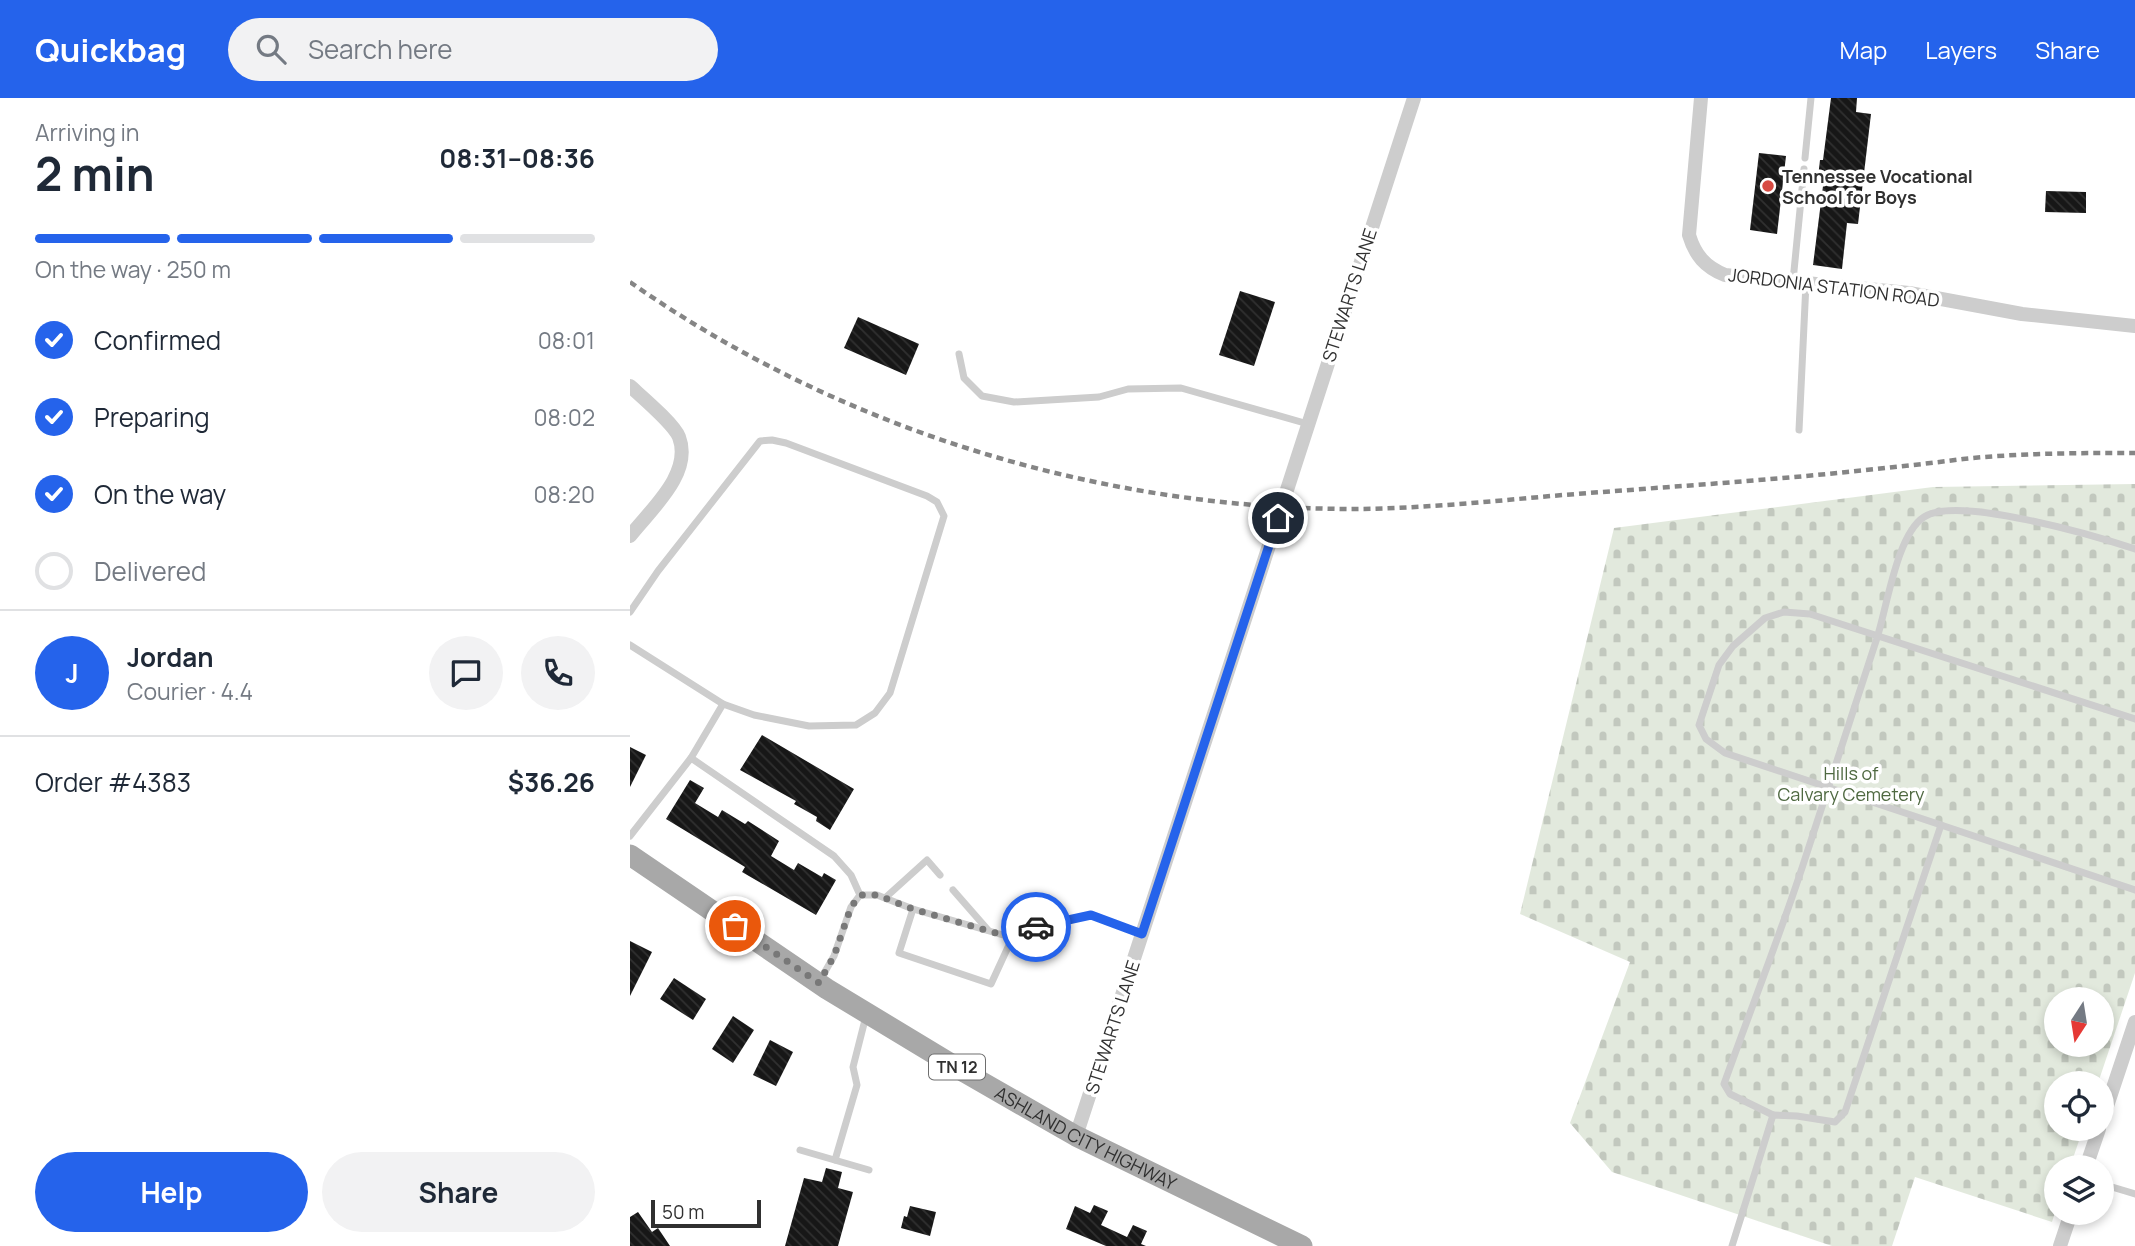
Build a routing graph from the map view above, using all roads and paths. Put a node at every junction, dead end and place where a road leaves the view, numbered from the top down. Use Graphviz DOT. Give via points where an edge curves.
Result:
graph roads {
  1 [pos="1413,98"];
  2 [pos="1701,98"];
  3 [pos="1811,98"];
  4 [pos="1805,158"];
  5 [pos="1804,169"];
  6 [pos="1799,283"];
  7 [pos="2135,326"];
  8 [pos="960,354"];
  9 [pos="630,386"];
  10 [pos="1308,424"];
  11 [pos="1799,430"];
  12 [pos="1286,493"];
  13 [pos="1278,518"];
  14 [pos="630,536"];
  15 [pos="2135,549"];
  16 [pos="630,612"];
  17 [pos="1878,636"];
  18 [pos="630,645"];
  19 [pos="723,704"];
  20 [pos="2135,719"];
  21 [pos="691,758"];
  22 [pos="1828,787"];
  23 [pos="1941,825"];
  24 [pos="630,836"];
  25 [pos="630,855"];
  26 [pos="940,875"];
  27 [pos="953,890"];
  28 [pos="2135,890"];
  29 [pos="860,895"];
  30 [pos="885,898"];
  31 [pos="913,909"];
  32 [pos="989,931"];
  33 [pos="1015,932"];
  34 [pos="1142,934"];
  35 [pos="819,983"];
  36 [pos="867,1013"];
  37 [pos="2134,1029"];
  38 [pos="2114,1086"];
  39 [pos="1773,1115"];
  40 [pos="1076,1136"];
  41 [pos="800,1150"];
  42 [pos="835,1160"];
  43 [pos="869,1170"];
  44 [pos="2114,1188"];
  45 [pos="2135,1194"];
  46 [pos="2067,1225"];
  47 [pos="1302,1246"];
  48 [pos="1732,1246"];
  49 [pos="2060,1246"];
  1 -- 10 [label="street, STEWARTS LANE"];
  2 -- 6 [label="street, JORDONIA STATION ROAD" via="1689,234 1693,249 1714,271 1725,275"];
  3 -- 4 [label="lane"];
  5 -- 6 [label="lane"];
  6 -- 7 [label="street, JORDONIA STATION ROAD" via="1909,293 2022,314"];
  6 -- 11 [label="lane"];
  8 -- 10 [label="lane" via="964,378 982,396 1014,402 1181,388"];
  9 -- 14 [label="street" via="679,436 682,451 675,479"];
  10 -- 12 [label="street, STEWARTS LANE"];
  13 -- 34 [label="street, STEWARTS LANE"];
  15 -- 17 [label="lane" via="1997,515 1948,510 1925,516 1910,530 1902,549"];
  16 -- 19 [label="lane" via="760,441 786,443 937,502 944,516 923,589 890,693 875,713 856,725 809,726"];
  17 -- 20 [label="lane"];
  17 -- 22 [label="lane"];
  17 -- 22 [label="lane" via="1810,614 1784,612 1765,618 1719,665 1699,725 1706,739 1725,752"];
  18 -- 19 [label="lane"];
  19 -- 21 [label="lane"];
  21 -- 24 [label="lane"];
  21 -- 29 [label="lane" via="834,856 851,875"];
  22 -- 23 [label="lane"];
  22 -- 39 [label="lane" via="1724,1084 1730,1094"];
  23 -- 28 [label="lane"];
  23 -- 39 [label="lane" via="1845,1112 1835,1122"];
  25 -- 35 [label="main road, ASHLAND CITY HIGHWAY / TN 12"];
  26 -- 30 [label="lane" via="927,860"];
  27 -- 32 [label="lane"];
  29 -- 30 [label="lane"];
  29 -- 35 [label="lane"];
  30 -- 31 [label="lane"];
  31 -- 32 [label="lane"];
  31 -- 33 [label="lane" via="899,953 991,984"];
  32 -- 33 [label="lane"];
  33 -- 34 [label="lane" via="1091,915"];
  34 -- 40 [label="street, STEWARTS LANE"];
  35 -- 36 [label="main road, ASHLAND CITY HIGHWAY / TN 12"];
  36 -- 40 [label="main road, ASHLAND CITY HIGHWAY / TN 12"];
  36 -- 42 [label="lane" via="853,1067 857,1085"];
  37 -- 38 [label="street"];
  39 -- 48 [label="lane"];
  40 -- 47 [label="main road, ASHLAND CITY HIGHWAY / TN 12"];
  41 -- 42 [label="lane"];
  42 -- 43 [label="lane"];
  44 -- 45 [label="lane"];
  46 -- 49 [label="street"];
}
